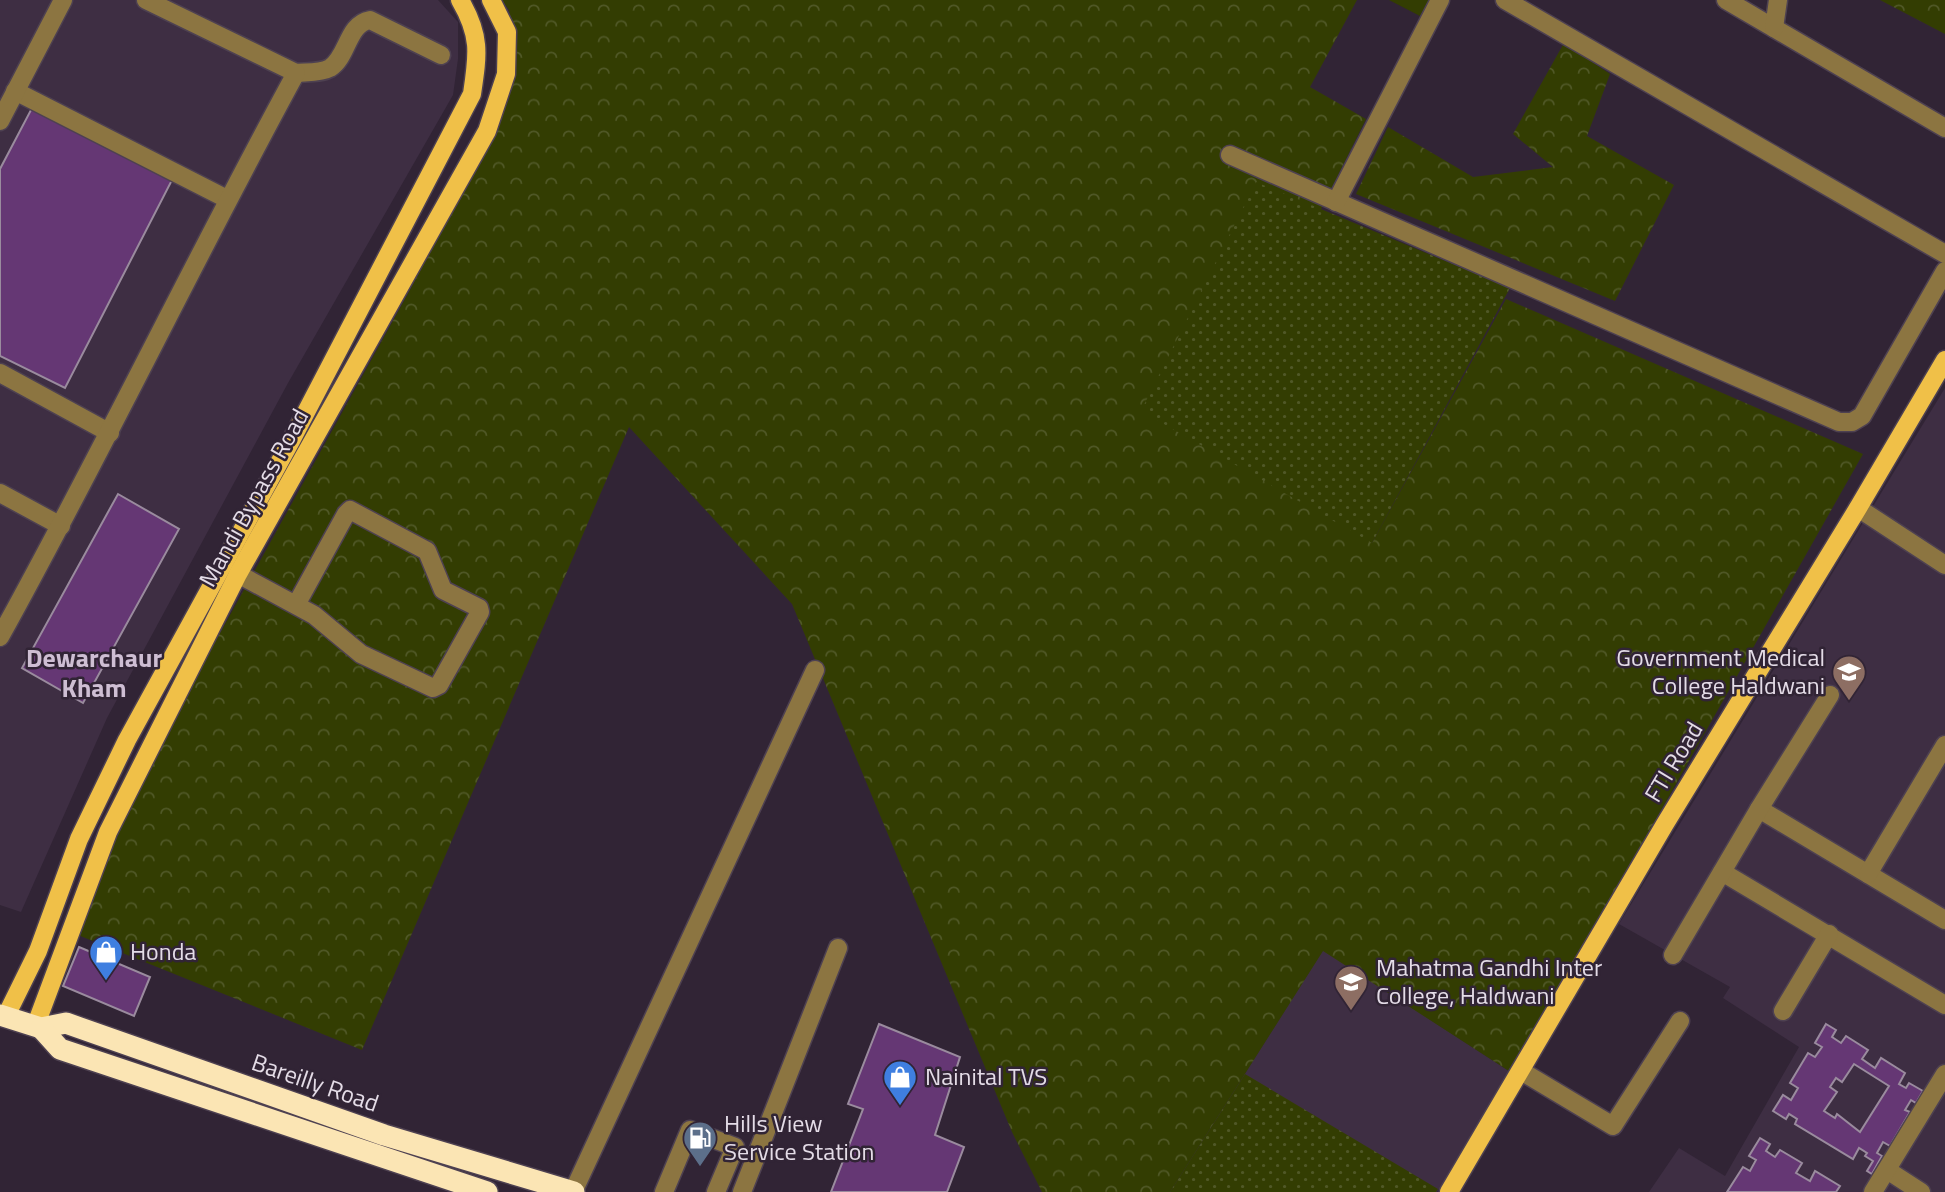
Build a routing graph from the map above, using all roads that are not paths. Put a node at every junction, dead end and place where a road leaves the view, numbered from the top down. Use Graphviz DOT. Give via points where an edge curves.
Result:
graph roads {
  1 [pos="63,0"];
  2 [pos="146,0"];
  3 [pos="460,0"];
  4 [pos="491,0"];
  5 [pos="1440,0"];
  6 [pos="1505,0"];
  7 [pos="1726,0"];
  8 [pos="1778,0"];
  9 [pos="1773,28"];
  10 [pos="441,55"];
  11 [pos="296,73"];
  12 [pos="15,91"];
  13 [pos="1,117"];
  14 [pos="1945,128"];
  15 [pos="1230,156"];
  16 [pos="227,199"];
  17 [pos="1336,202"];
  18 [pos="1945,254"];
  19 [pos="1945,271"];
  20 [pos="1945,360"];
  21 [pos="0,373"];
  22 [pos="110,433"];
  23 [pos="0,493"];
  24 [pos="1858,508"];
  25 [pos="61,526"];
  26 [pos="1945,565"];
  27 [pos="238,574"];
  28 [pos="296,605"];
  29 [pos="0,637"];
  30 [pos="815,670"];
  31 [pos="1830,695"];
  32 [pos="1945,744"];
  33 [pos="1759,809"];
  34 [pos="1722,872"];
  35 [pos="1868,874"];
  36 [pos="1945,920"];
  37 [pos="1829,934"];
  38 [pos="838,948"];
  39 [pos="1673,955"];
  40 [pos="1945,1005"];
  41 [pos="1783,1011"];
  42 [pos="3,1016"];
  43 [pos="1680,1021"];
  44 [pos="38,1027"];
  45 [pos="1521,1071"];
  46 [pos="1944,1079"];
  47 [pos="1887,1170"];
  48 [pos="487,1192"];
  49 [pos="574,1192"];
  50 [pos="664,1192"];
  51 [pos="716,1192"];
  52 [pos="742,1192"];
  53 [pos="1449,1192"];
  54 [pos="1873,1192"];
  55 [pos="1922,1192"];
  1 -- 12 [label="street"];
  2 -- 11 [label="street"];
  3 -- 42 [label="main road, Mandi Bypass Road" via="473,22 478,57 472,94 291,441 127,740 79,839 38,951"];
  4 -- 27 [label="main road, Mandi Bypass Road" via="507,32 506,74 487,131"];
  5 -- 17 [label="street"];
  6 -- 18 [label="street"];
  7 -- 9 [label="street"];
  8 -- 9 [label="street"];
  9 -- 14 [label="street"];
  10 -- 11 [label="street" via="370,20 358,25 330,68"];
  11 -- 16 [label="street"];
  12 -- 13 [label="street"];
  12 -- 16 [label="street"];
  15 -- 17 [label="street"];
  16 -- 22 [label="street"];
  17 -- 19 [label="street" via="1839,422 1862,416"];
  20 -- 24 [label="main road, FTI Road"];
  21 -- 22 [label="street"];
  22 -- 25 [label="street"];
  23 -- 25 [label="street"];
  24 -- 26 [label="street"];
  24 -- 45 [label="main road, FTI Road"];
  25 -- 29 [label="street"];
  27 -- 28 [label="street"];
  27 -- 44 [label="main road, Mandi Bypass Road" via="108,832"];
  28 -- 28 [label="street" via="350,510 427,551 443,590 480,611 439,685 433,688 361,654"];
  30 -- 49 [label="street"];
  31 -- 33 [label="street"];
  32 -- 35 [label="street"];
  33 -- 34 [label="street"];
  33 -- 35 [label="street"];
  34 -- 37 [label="street"];
  34 -- 39 [label="street"];
  35 -- 36 [label="street"];
  37 -- 40 [label="street"];
  37 -- 41 [label="street"];
  38 -- 52 [label="street"];
  42 -- 44 [label="highway, Bareilly Road"];
  43 -- 45 [label="street" via="1613,1126"];
  44 -- 48 [label="highway, Bareilly Road" via="60,1049"];
  44 -- 49 [label="highway, Bareilly Road" via="66,1023 384,1135"];
  45 -- 53 [label="main road, FTI Road"];
  46 -- 47 [label="street"];
  47 -- 54 [label="street"];
  47 -- 55 [label="street"];
  50 -- 51 [label="street" via="690,1130 735,1147"];
}
